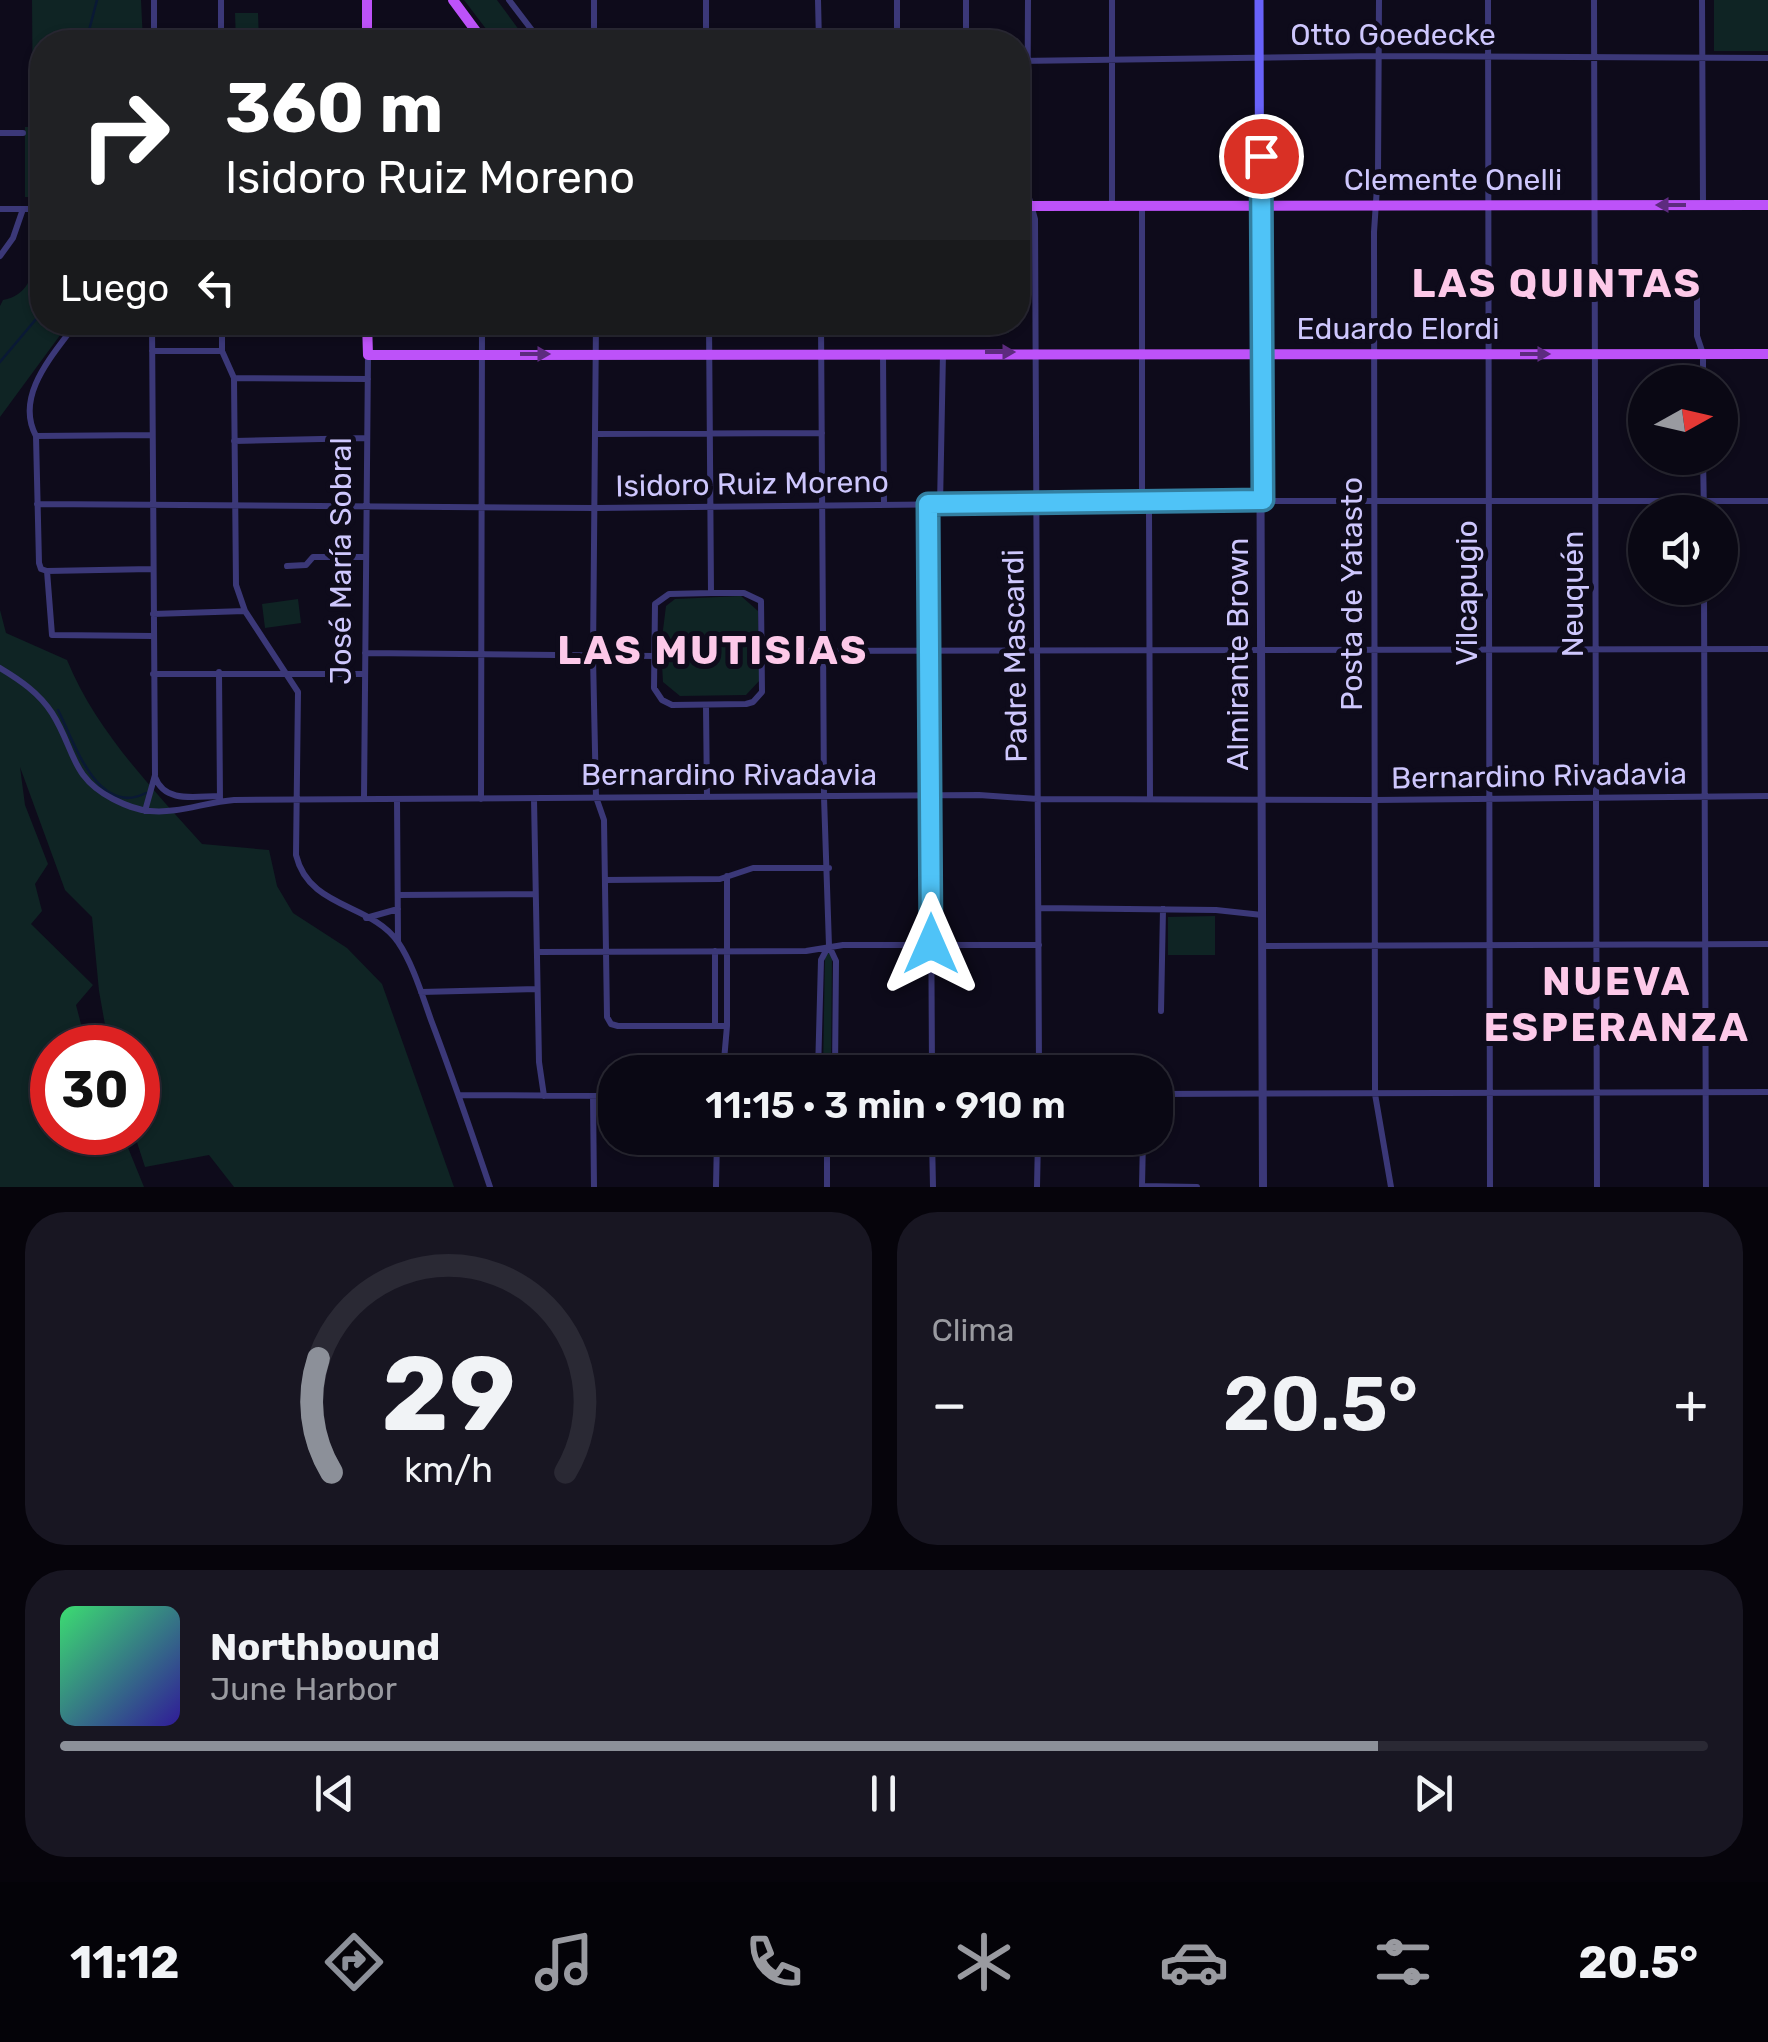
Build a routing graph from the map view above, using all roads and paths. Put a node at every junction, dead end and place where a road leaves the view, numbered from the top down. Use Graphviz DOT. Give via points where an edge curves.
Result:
graph roads {
  1 [pos="154,0"];
  2 [pos="221,0"];
  3 [pos="367,0"];
  4 [pos="453,0"];
  5 [pos="509,0"];
  6 [pos="594,0"];
  7 [pos="706,0"];
  8 [pos="818,0"];
  9 [pos="897,0"];
  10 [pos="966,0"];
  11 [pos="1028,0"];
  12 [pos="1112,0"];
  13 [pos="1259,0"];
  14 [pos="1379,0"];
  15 [pos="1488,0"];
  16 [pos="1594,0"];
  17 [pos="1702,0"];
  18 [pos="154,30"];
  19 [pos="221,30"];
  20 [pos="367,30"];
  21 [pos="475,30"];
  22 [pos="532,30"];
  23 [pos="594,30"];
  24 [pos="706,30"];
  25 [pos="819,30"];
  26 [pos="897,30"];
  27 [pos="966,30"];
  28 [pos="1028,30"];
  29 [pos="1379,56"];
  30 [pos="1488,57"];
  31 [pos="1702,57"];
  32 [pos="1259,58"];
  33 [pos="1594,58"];
  34 [pos="1768,58"];
  35 [pos="1112,60"];
  36 [pos="1030,61"];
  37 [pos="0,133"];
  38 [pos="23,133"];
  39 [pos="1030,202"];
  40 [pos="1375,205"];
  41 [pos="1488,205"];
  42 [pos="1595,205"];
  43 [pos="1703,205"];
  44 [pos="1768,205"];
  45 [pos="1031,206"];
  46 [pos="1112,206"];
  47 [pos="1142,206"];
  48 [pos="1262,206"];
  49 [pos="0,209"];
  50 [pos="23,209"];
  51 [pos="30,209"];
  52 [pos="0,256"];
  53 [pos="1697,286"];
  54 [pos="68,335"];
  55 [pos="152,335"];
  56 [pos="222,335"];
  57 [pos="367,335"];
  58 [pos="482,335"];
  59 [pos="596,335"];
  60 [pos="709,335"];
  61 [pos="822,335"];
  62 [pos="152,351"];
  63 [pos="222,352"];
  64 [pos="1034,352"];
  65 [pos="821,353"];
  66 [pos="883,353"];
  67 [pos="943,353"];
  68 [pos="1142,353"];
  69 [pos="481,354"];
  70 [pos="596,354"];
  71 [pos="710,354"];
  72 [pos="1260,354"];
  73 [pos="1374,354"];
  74 [pos="1489,354"];
  75 [pos="1596,354"];
  76 [pos="1703,354"];
  77 [pos="1768,354"];
  78 [pos="368,355"];
  79 [pos="1703,365"];
  80 [pos="234,378"];
  81 [pos="368,379"];
  82 [pos="710,433"];
  83 [pos="822,433"];
  84 [pos="596,434"];
  85 [pos="152,435"];
  86 [pos="36,436"];
  87 [pos="367,438"];
  88 [pos="234,441"];
  89 [pos="1263,500"];
  90 [pos="1374,500"];
  91 [pos="1596,500"];
  92 [pos="1628,500"];
  93 [pos="1738,500"];
  94 [pos="1768,500"];
  95 [pos="1490,501"];
  96 [pos="152,502"];
  97 [pos="234,503"];
  98 [pos="1146,503"];
  99 [pos="37,504"];
  100 [pos="822,504"];
  101 [pos="884,504"];
  102 [pos="928,504"];
  103 [pos="940,505"];
  104 [pos="1036,505"];
  105 [pos="366,506"];
  106 [pos="709,506"];
  107 [pos="482,508"];
  108 [pos="595,508"];
  109 [pos="366,557"];
  110 [pos="287,566"];
  111 [pos="152,570"];
  112 [pos="48,571"];
  113 [pos="711,593"];
  114 [pos="1704,605"];
  115 [pos="246,611"];
  116 [pos="152,614"];
  117 [pos="153,636"];
  118 [pos="1374,648"];
  119 [pos="1489,648"];
  120 [pos="1596,648"];
  121 [pos="1768,648"];
  122 [pos="1151,649"];
  123 [pos="1704,649"];
  124 [pos="824,650"];
  125 [pos="929,650"];
  126 [pos="1038,650"];
  127 [pos="1263,650"];
  128 [pos="763,651"];
  129 [pos="365,653"];
  130 [pos="481,656"];
  131 [pos="654,656"];
  132 [pos="593,658"];
  133 [pos="0,668"];
  134 [pos="220,672"];
  135 [pos="285,673"];
  136 [pos="153,674"];
  137 [pos="365,674"];
  138 [pos="706,706"];
  139 [pos="154,775"];
  140 [pos="930,796"];
  141 [pos="1768,796"];
  142 [pos="596,797"];
  143 [pos="706,797"];
  144 [pos="824,797"];
  145 [pos="1704,797"];
  146 [pos="220,798"];
  147 [pos="481,798"];
  148 [pos="1489,798"];
  149 [pos="1596,798"];
  150 [pos="398,799"];
  151 [pos="534,799"];
  152 [pos="1038,799"];
  153 [pos="1150,799"];
  154 [pos="364,800"];
  155 [pos="1263,800"];
  156 [pos="1375,800"];
  157 [pos="297,801"];
  158 [pos="145,811"];
  159 [pos="828,868"];
  160 [pos="728,876"];
  161 [pos="605,880"];
  162 [pos="398,894"];
  163 [pos="534,894"];
  164 [pos="398,908"];
  165 [pos="1039,908"];
  166 [pos="1163,909"];
  167 [pos="1263,915"];
  168 [pos="364,918"];
  169 [pos="398,942"];
  170 [pos="931,944"];
  171 [pos="1704,944"];
  172 [pos="1768,944"];
  173 [pos="1039,945"];
  174 [pos="1489,945"];
  175 [pos="1595,945"];
  176 [pos="829,946"];
  177 [pos="1263,946"];
  178 [pos="1376,946"];
  179 [pos="715,951"];
  180 [pos="728,951"];
  181 [pos="537,952"];
  182 [pos="606,952"];
  183 [pos="537,989"];
  184 [pos="421,992"];
  185 [pos="1161,1011"];
  186 [pos="714,1026"];
  187 [pos="728,1026"];
  188 [pos="725,1055"];
  189 [pos="818,1055"];
  190 [pos="835,1055"];
  191 [pos="932,1055"];
  192 [pos="1039,1055"];
  193 [pos="1706,1092"];
  194 [pos="1768,1092"];
  195 [pos="1489,1093"];
  196 [pos="1596,1093"];
  197 [pos="460,1094"];
  198 [pos="1173,1094"];
  199 [pos="1375,1094"];
  200 [pos="1264,1095"];
  201 [pos="544,1096"];
  202 [pos="593,1096"];
  203 [pos="598,1096"];
  204 [pos="717,1155"];
  205 [pos="827,1155"];
  206 [pos="932,1155"];
  207 [pos="1038,1155"];
  208 [pos="1143,1155"];
  209 [pos="1142,1186"];
  210 [pos="490,1187"];
  211 [pos="594,1187"];
  212 [pos="716,1187"];
  213 [pos="827,1187"];
  214 [pos="932,1187"];
  215 [pos="1037,1187"];
  216 [pos="1170,1187"];
  217 [pos="1197,1187"];
  218 [pos="1263,1187"];
  219 [pos="1391,1187"];
  220 [pos="1490,1187"];
  221 [pos="1597,1187"];
  222 [pos="1706,1187"];
  1 -- 18 [label="street"];
  2 -- 19 [label="street"];
  3 -- 20 [label="main road"];
  4 -- 21 [label="main road"];
  5 -- 22 [label="street"];
  6 -- 23 [label="street"];
  7 -- 24 [label="street"];
  8 -- 25 [label="street"];
  9 -- 26 [label="street"];
  10 -- 27 [label="street"];
  11 -- 28 [label="street, Padre Mascardi"];
  12 -- 35 [label="street"];
  13 -- 32 [label="main road, Almirante Brown"];
  14 -- 29 [label="street, Posta de Yatasto"];
  15 -- 30 [label="street, Vilcapugio"];
  16 -- 33 [label="street, Neuquén"];
  17 -- 31 [label="street"];
  29 -- 30 [label="street, Otto Goedecke"];
  29 -- 32 [label="street, Otto Goedecke"];
  29 -- 40 [label="street, Posta de Yatasto"];
  30 -- 33 [label="street, Otto Goedecke"];
  30 -- 41 [label="street, Vilcapugio"];
  31 -- 33 [label="street, Otto Goedecke"];
  31 -- 34 [label="street, Otto Goedecke"];
  31 -- 43 [label="street"];
  32 -- 35 [label="street, Otto Goedecke"];
  32 -- 48 [label="main road, Almirante Brown"];
  33 -- 42 [label="street, Neuquén"];
  35 -- 36 [label="street, Otto Goedecke"];
  35 -- 46 [label="street"];
  37 -- 38 [label="street"];
  39 -- 45 [label="street, Padre Mascardi"];
  40 -- 41 [label="main road, Clemente Onelli"];
  40 -- 48 [label="main road, Clemente Onelli"];
  40 -- 73 [label="street, Posta de Yatasto"];
  41 -- 42 [label="main road, Clemente Onelli"];
  41 -- 74 [label="street, Vilcapugio"];
  43 -- 42 [label="main road, Clemente Onelli, one-way"];
  42 -- 75 [label="street, Neuquén"];
  43 -- 44 [label="main road, Clemente Onelli"];
  45 -- 46 [label="main road, Clemente Onelli"];
  45 -- 64 [label="street, Padre Mascardi"];
  46 -- 47 [label="main road, Clemente Onelli"];
  47 -- 48 [label="main road, Clemente Onelli"];
  47 -- 68 [label="street"];
  48 -- 72 [label="main road, Almirante Brown"];
  49 -- 50 [label="street"];
  50 -- 51 [label="street"];
  50 -- 52 [label="street"];
  53 -- 76 [label="street"];
  54 -- 86 [label="street" via="36,384 29,418"];
  55 -- 62 [label="street"];
  56 -- 63 [label="street"];
  57 -- 78 [label="main road, José María Sobral"];
  58 -- 69 [label="street"];
  59 -- 70 [label="street"];
  60 -- 71 [label="street"];
  61 -- 65 [label="street"];
  62 -- 63 [label="street"];
  62 -- 85 [label="street"];
  63 -- 80 [label="street"];
  67 -- 64 [label="main road, Eduardo Elordi, one-way"];
  64 -- 68 [label="main road, Eduardo Elordi"];
  64 -- 104 [label="street, Padre Mascardi"];
  65 -- 66 [label="main road, Eduardo Elordi"];
  65 -- 71 [label="main road, Eduardo Elordi"];
  65 -- 83 [label="street"];
  66 -- 67 [label="main road, Eduardo Elordi"];
  66 -- 101 [label="street"];
  67 -- 103 [label="street"];
  68 -- 72 [label="main road, Eduardo Elordi"];
  68 -- 98 [label="street"];
  69 -- 70 [label="main road, Eduardo Elordi, one-way"];
  69 -- 78 [label="main road, Eduardo Elordi"];
  69 -- 107 [label="street"];
  70 -- 71 [label="main road, Eduardo Elordi"];
  70 -- 84 [label="street"];
  71 -- 82 [label="street"];
  72 -- 73 [label="main road, Eduardo Elordi"];
  72 -- 89 [label="street, Almirante Brown"];
  73 -- 74 [label="main road, Eduardo Elordi"];
  73 -- 90 [label="street, Posta de Yatasto"];
  74 -- 75 [label="main road, Eduardo Elordi, one-way"];
  74 -- 95 [label="street, Vilcapugio"];
  75 -- 76 [label="main road, Eduardo Elordi"];
  75 -- 91 [label="street, Neuquén"];
  76 -- 77 [label="main road, Eduardo Elordi"];
  76 -- 79 [label="street"];
  78 -- 81 [label="street, José María Sobral"];
  80 -- 81 [label="street"];
  80 -- 88 [label="street"];
  81 -- 87 [label="street, José María Sobral"];
  82 -- 83 [label="street"];
  82 -- 84 [label="street"];
  82 -- 106 [label="street"];
  83 -- 100 [label="street"];
  84 -- 108 [label="street"];
  85 -- 86 [label="street"];
  85 -- 96 [label="street"];
  86 -- 99 [label="street"];
  87 -- 88 [label="street"];
  87 -- 105 [label="street, José María Sobral"];
  88 -- 97 [label="street"];
  89 -- 90 [label="street, Isidoro Ruiz Moreno"];
  89 -- 98 [label="street, Isidoro Ruiz Moreno"];
  89 -- 127 [label="street, Almirante Brown"];
  90 -- 95 [label="street, Isidoro Ruiz Moreno"];
  90 -- 118 [label="street, Posta de Yatasto"];
  91 -- 92 [label="street, Isidoro Ruiz Moreno"];
  91 -- 95 [label="street, Isidoro Ruiz Moreno"];
  91 -- 120 [label="street, Neuquén"];
  93 -- 94 [label="street, Isidoro Ruiz Moreno"];
  95 -- 119 [label="street, Vilcapugio"];
  96 -- 97 [label="street, Isidoro Ruiz Moreno"];
  96 -- 99 [label="street, Isidoro Ruiz Moreno"];
  96 -- 111 [label="street"];
  97 -- 105 [label="street, Isidoro Ruiz Moreno"];
  97 -- 115 [label="street" via="236,585"];
  98 -- 104 [label="street, Isidoro Ruiz Moreno"];
  98 -- 122 [label="street"];
  99 -- 112 [label="street" via="39,563"];
  100 -- 101 [label="street, Isidoro Ruiz Moreno"];
  100 -- 106 [label="street, Isidoro Ruiz Moreno"];
  100 -- 124 [label="street"];
  101 -- 102 [label="street, Isidoro Ruiz Moreno"];
  102 -- 103 [label="street, Isidoro Ruiz Moreno"];
  102 -- 125 [label="street"];
  103 -- 104 [label="street, Isidoro Ruiz Moreno"];
  104 -- 126 [label="street, Padre Mascardi"];
  105 -- 107 [label="street, Isidoro Ruiz Moreno"];
  105 -- 109 [label="street, José María Sobral"];
  106 -- 108 [label="street, Isidoro Ruiz Moreno"];
  106 -- 113 [label="street"];
  107 -- 108 [label="street, Isidoro Ruiz Moreno"];
  107 -- 130 [label="street"];
  108 -- 132 [label="street"];
  109 -- 110 [label="street" via="313,557 306,566"];
  109 -- 129 [label="street, José María Sobral"];
  111 -- 112 [label="street"];
  111 -- 116 [label="street"];
  112 -- 117 [label="street" via="52,635"];
  113 -- 128 [label="street" via="757,597"];
  113 -- 131 [label="street" via="658,600"];
  114 -- 123 [label="street"];
  115 -- 116 [label="street"];
  115 -- 135 [label="street"];
  116 -- 117 [label="street"];
  117 -- 136 [label="street"];
  118 -- 119 [label="street"];
  118 -- 127 [label="street"];
  118 -- 156 [label="street, Posta de Yatasto"];
  119 -- 120 [label="street"];
  119 -- 148 [label="street, Vilcapugio"];
  120 -- 123 [label="street"];
  120 -- 149 [label="street, Neuquén"];
  121 -- 123 [label="street"];
  122 -- 126 [label="street"];
  122 -- 127 [label="street"];
  122 -- 153 [label="street"];
  123 -- 145 [label="street"];
  124 -- 125 [label="street"];
  124 -- 128 [label="street"];
  124 -- 144 [label="street"];
  125 -- 126 [label="street"];
  125 -- 140 [label="street"];
  126 -- 152 [label="street, Padre Mascardi"];
  127 -- 155 [label="street, Almirante Brown"];
  128 -- 138 [label="street" via="758,698"];
  129 -- 130 [label="street"];
  129 -- 137 [label="street, José María Sobral"];
  130 -- 132 [label="street"];
  130 -- 147 [label="street"];
  131 -- 132 [label="street"];
  131 -- 138 [label="street" via="654,688 662,700"];
  132 -- 142 [label="street"];
  133 -- 158 [label="street" via="54,716 81,776 110,798"];
  134 -- 135 [label="street"];
  134 -- 136 [label="street"];
  134 -- 146 [label="street"];
  135 -- 137 [label="street"];
  135 -- 157 [label="street" via="298,692"];
  136 -- 139 [label="street"];
  137 -- 154 [label="street, José María Sobral"];
  138 -- 143 [label="street"];
  139 -- 146 [label="street, Bernardino Rivadavia" via="174,796"];
  139 -- 158 [label="street"];
  140 -- 144 [label="street, Bernardino Rivadavia"];
  140 -- 152 [label="street, Bernardino Rivadavia"];
  140 -- 170 [label="street"];
  141 -- 145 [label="street, Bernardino Rivadavia"];
  142 -- 143 [label="street, Bernardino Rivadavia"];
  142 -- 151 [label="street, Bernardino Rivadavia"];
  142 -- 161 [label="street" via="604,820"];
  143 -- 144 [label="street, Bernardino Rivadavia"];
  144 -- 159 [label="street"];
  145 -- 149 [label="street, Bernardino Rivadavia"];
  145 -- 171 [label="street"];
  146 -- 157 [label="street, Bernardino Rivadavia"];
  146 -- 158 [label="street, Bernardino Rivadavia"];
  147 -- 150 [label="street, Bernardino Rivadavia"];
  147 -- 151 [label="street, Bernardino Rivadavia"];
  148 -- 149 [label="street, Bernardino Rivadavia"];
  148 -- 156 [label="street, Bernardino Rivadavia"];
  148 -- 174 [label="street, Vilcapugio"];
  149 -- 175 [label="street, Neuquén"];
  150 -- 154 [label="street, Bernardino Rivadavia"];
  150 -- 162 [label="street"];
  151 -- 163 [label="street"];
  152 -- 153 [label="street, Bernardino Rivadavia"];
  152 -- 165 [label="street, Padre Mascardi"];
  153 -- 155 [label="street, Bernardino Rivadavia"];
  154 -- 157 [label="street, Bernardino Rivadavia"];
  155 -- 156 [label="street, Bernardino Rivadavia"];
  155 -- 167 [label="street, Almirante Brown"];
  156 -- 178 [label="street, Posta de Yatasto"];
  157 -- 168 [label="street" via="296,855 303,876"];
  159 -- 160 [label="street" via="753,868"];
  159 -- 176 [label="street"];
  160 -- 161 [label="street"];
  160 -- 180 [label="street"];
  161 -- 182 [label="street"];
  162 -- 163 [label="street"];
  162 -- 164 [label="street"];
  163 -- 181 [label="street"];
  164 -- 168 [label="street"];
  164 -- 169 [label="street"];
  165 -- 166 [label="street"];
  165 -- 173 [label="street, Padre Mascardi"];
  166 -- 167 [label="street"];
  166 -- 185 [label="street"];
  167 -- 177 [label="street, Almirante Brown"];
  168 -- 169 [label="street"];
  169 -- 184 [label="street"];
  170 -- 173 [label="street"];
  170 -- 176 [label="street"];
  170 -- 191 [label="street"];
  171 -- 172 [label="street"];
  171 -- 175 [label="street"];
  171 -- 193 [label="street"];
  173 -- 192 [label="street, Padre Mascardi"];
  174 -- 175 [label="street"];
  174 -- 178 [label="street"];
  174 -- 195 [label="street, Vilcapugio"];
  175 -- 196 [label="street, Neuquén"];
  176 -- 180 [label="street"];
  176 -- 189 [label="street" via="820,960"];
  176 -- 190 [label="street" via="836,960"];
  177 -- 178 [label="street"];
  177 -- 200 [label="street, Almirante Brown"];
  178 -- 199 [label="street, Posta de Yatasto"];
  179 -- 180 [label="street"];
  179 -- 182 [label="street"];
  179 -- 186 [label="street"];
  180 -- 187 [label="street"];
  181 -- 182 [label="street"];
  181 -- 183 [label="street"];
  182 -- 186 [label="street" via="611,1024"];
  183 -- 184 [label="street"];
  183 -- 201 [label="street"];
  184 -- 197 [label="street"];
  186 -- 187 [label="street"];
  187 -- 188 [label="street"];
  193 -- 194 [label="street"];
  193 -- 196 [label="street"];
  193 -- 222 [label="street"];
  195 -- 196 [label="street"];
  195 -- 199 [label="street"];
  195 -- 220 [label="street, Vilcapugio"];
  196 -- 221 [label="street, Neuquén"];
  197 -- 201 [label="street"];
  197 -- 210 [label="street"];
  198 -- 200 [label="street"];
  199 -- 200 [label="street"];
  199 -- 219 [label="street, Posta de Yatasto"];
  200 -- 218 [label="street, Almirante Brown"];
  201 -- 202 [label="street"];
  202 -- 203 [label="street"];
  202 -- 211 [label="street"];
  204 -- 212 [label="street"];
  205 -- 213 [label="street"];
  206 -- 214 [label="street"];
  207 -- 215 [label="street"];
  208 -- 209 [label="street"];
  209 -- 216 [label="street"];
  216 -- 217 [label="street"];
}
